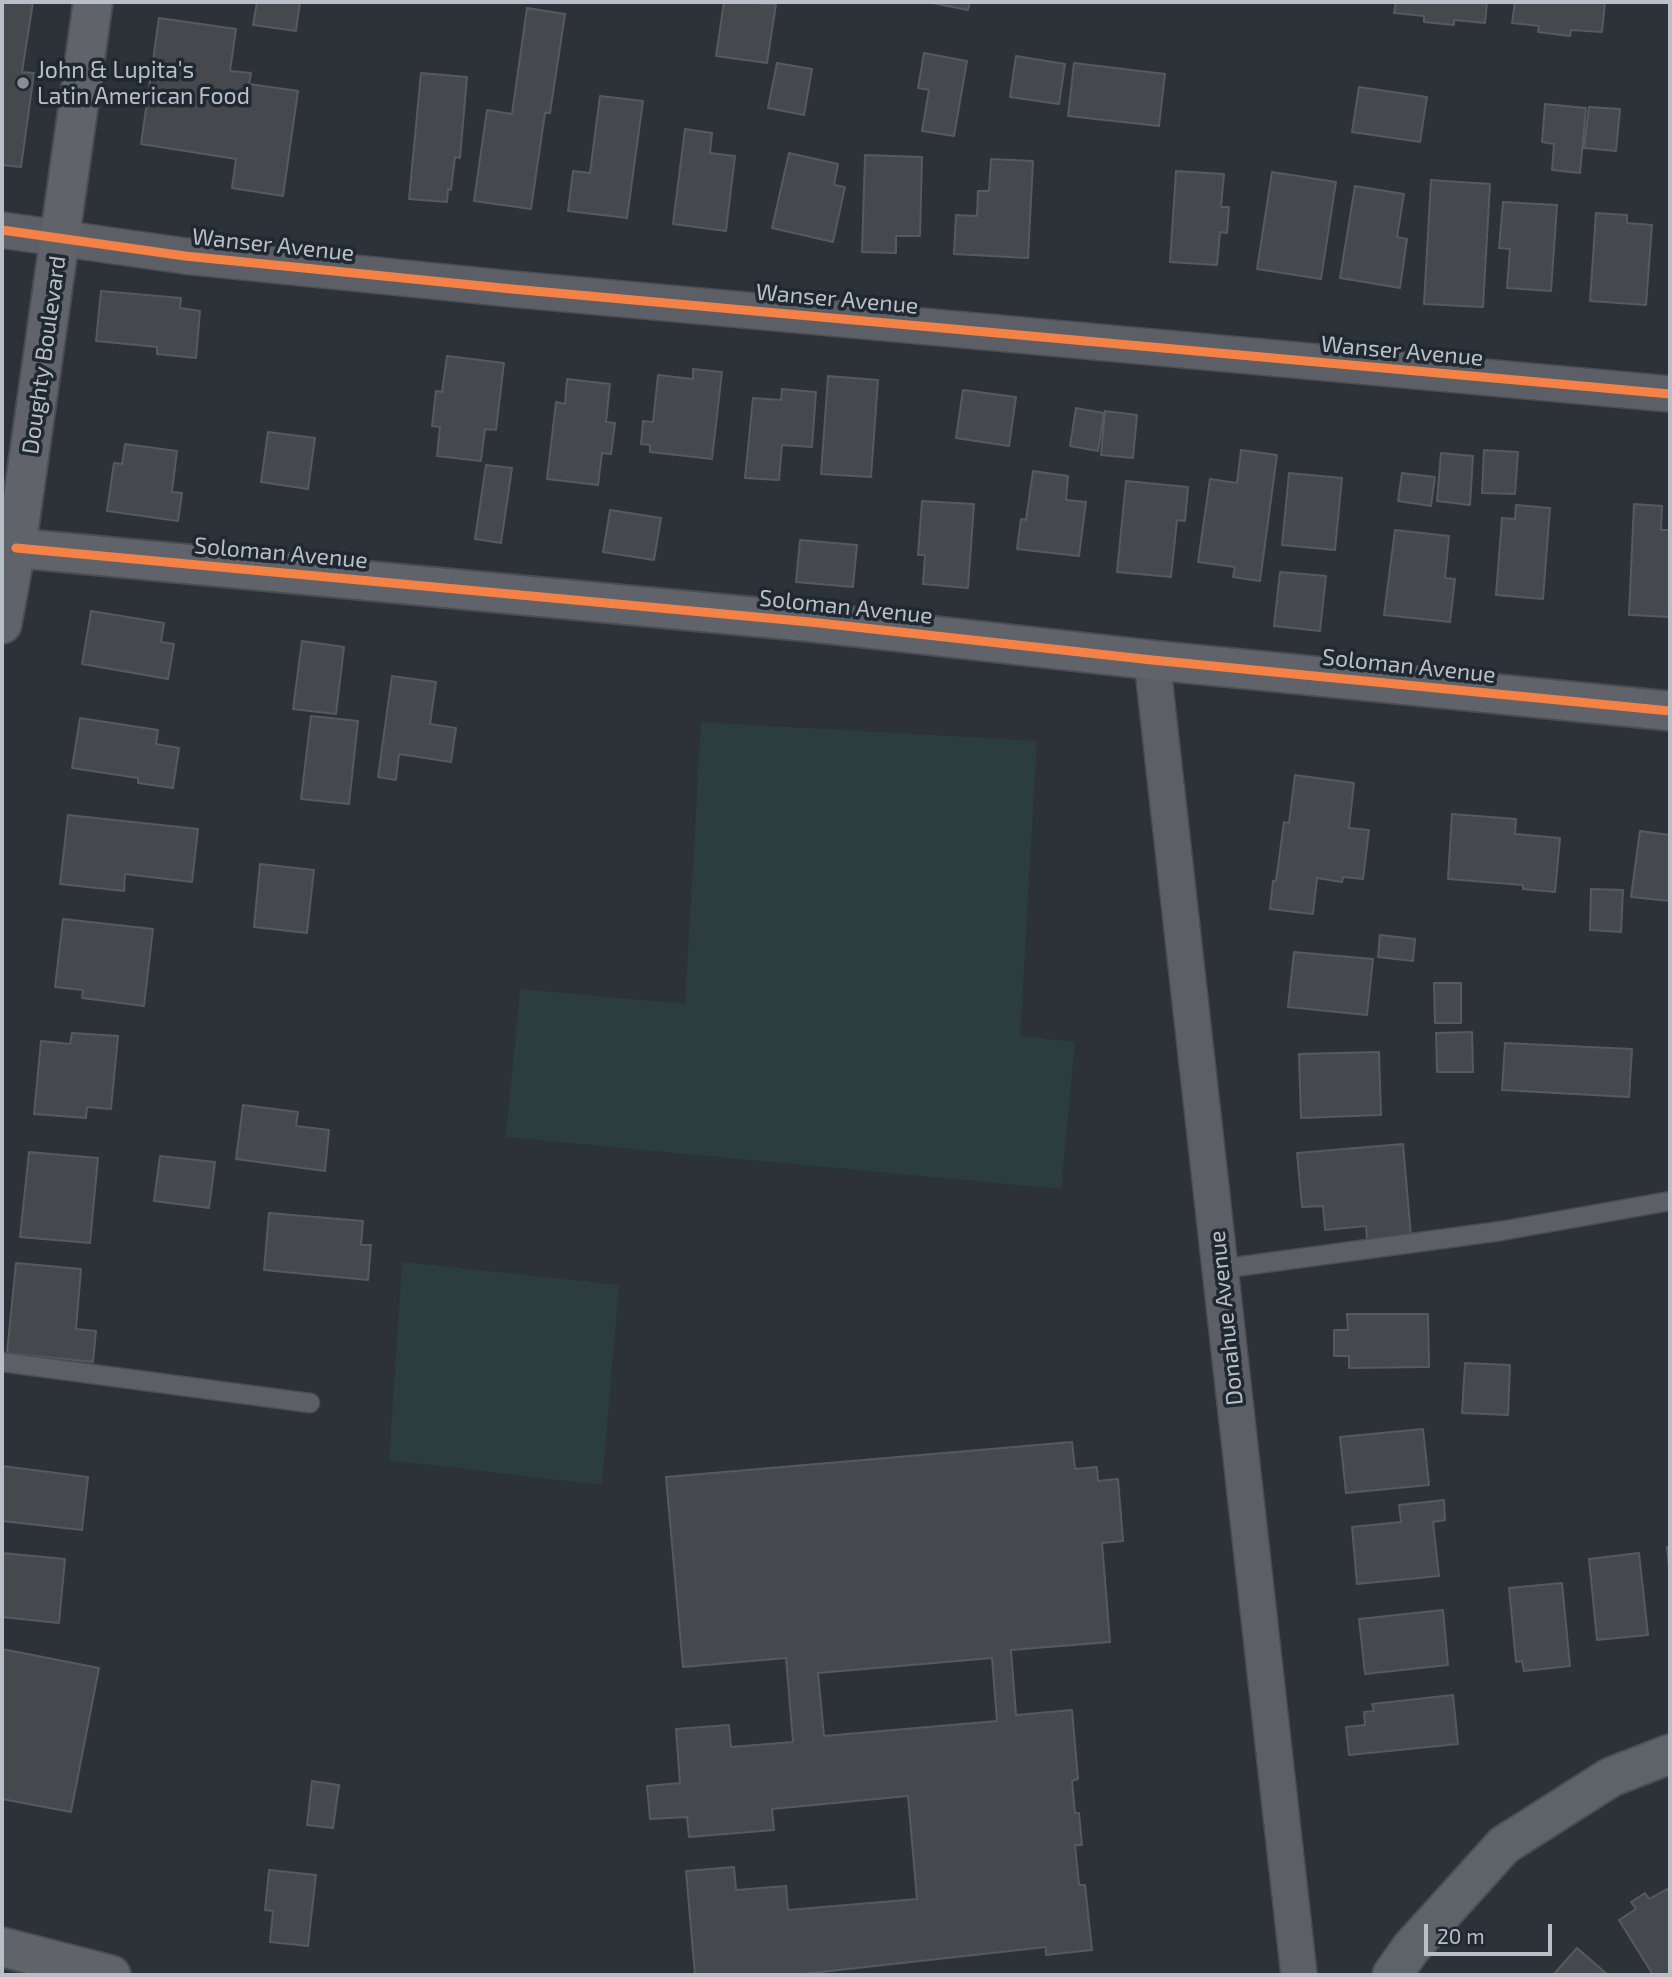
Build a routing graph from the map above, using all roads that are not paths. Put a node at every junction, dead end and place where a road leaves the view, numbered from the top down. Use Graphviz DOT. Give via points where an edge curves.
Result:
graph roads {
  1 [pos="93,2"];
  2 [pos="2,230"];
  3 [pos="61,237"];
  4 [pos="1670,394"];
  5 [pos="16,548"];
  6 [pos="4,604"];
  7 [pos="1152,660"];
  8 [pos="1670,711"];
  9 [pos="1670,1201"];
  10 [pos="1220,1269"];
  11 [pos="2,1362"];
  12 [pos="310,1403"];
  13 [pos="1670,1754"];
  14 [pos="2,1947"];
  15 [pos="111,1975"];
  16 [pos="1299,1975"];
  17 [pos="1392,1975"];
  1 -- 3 [label="street, Doughty Boulevard"];
  2 -- 3 [label="street, Wanser Avenue"];
  3 -- 4 [label="street, Wanser Avenue" via="185,256 512,289"];
  3 -- 5 [label="street, Doughty Boulevard"];
  5 -- 6 [label="street, Doughty Boulevard"];
  5 -- 7 [label="street, Soloman Avenue" via="810,622"];
  7 -- 8 [label="street, Soloman Avenue"];
  7 -- 10 [label="street, Donahue Avenue"];
  9 -- 10 [label="lane" via="1501,1231"];
  10 -- 16 [label="street, Donahue Avenue"];
  11 -- 12 [label="lane"];
  13 -- 17 [label="main road" via="1611,1777 1504,1845 1410,1948"];
  14 -- 15 [label="street"];
}
